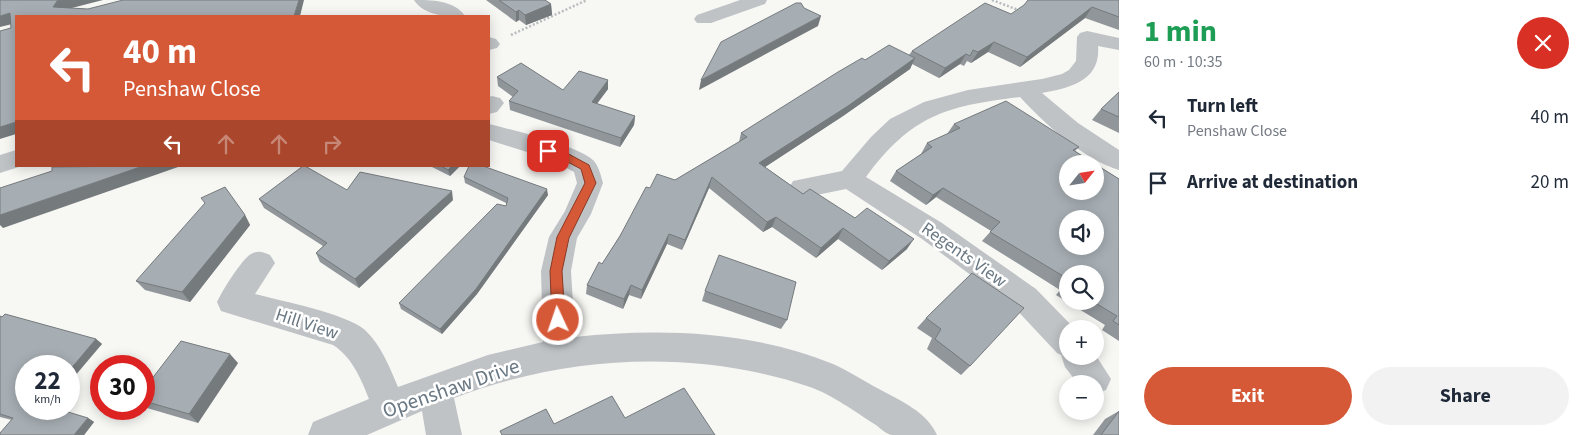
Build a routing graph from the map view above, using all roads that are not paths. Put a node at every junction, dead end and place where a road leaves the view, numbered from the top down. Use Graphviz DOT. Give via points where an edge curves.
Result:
graph roads {
  1 [pos="423,0"];
  2 [pos="758,0"];
  3 [pos="453,15"];
  4 [pos="704,19"];
  5 [pos="1119,44"];
  6 [pos="1025,89"];
  7 [pos="490,132"];
  8 [pos="15,159"];
  9 [pos="1119,161"];
  10 [pos="0,164"];
  11 [pos="850,179"];
  12 [pos="802,188"];
  13 [pos="260,263"];
  14 [pos="1059,334"];
  15 [pos="560,353"];
  16 [pos="435,390"];
  17 [pos="390,407"];
  18 [pos="326,435"];
  19 [pos="444,435"];
  20 [pos="919,435"];
  1 -- 3 [label="street"];
  2 -- 4 [label="street"];
  5 -- 6 [label="street" via="1087,37 1087,62 1080,72 1066,80"];
  6 -- 9 [label="street" via="1050,115 1087,143"];
  6 -- 11 [label="street" via="947,101 913,115 884,137"];
  7 -- 15 [label="street" via="561,154 585,167 590,183 563,237 556,271"];
  8 -- 10 [label="street"];
  11 -- 12 [label="street"];
  11 -- 14 [label="street, Regents View" via="932,231 1025,298"];
  13 -- 17 [label="street, Hill View" via="232,302 332,330 352,340 370,365"];
  15 -- 16 [label="street, Openshaw Drive" via="488,370"];
  15 -- 20 [label="street, Openshaw Drive" via="641,346 714,349 817,374 904,422"];
  16 -- 17 [label="street, Openshaw Drive"];
  16 -- 19 [label="street"];
  17 -- 18 [label="street, Openshaw Drive"];
}
